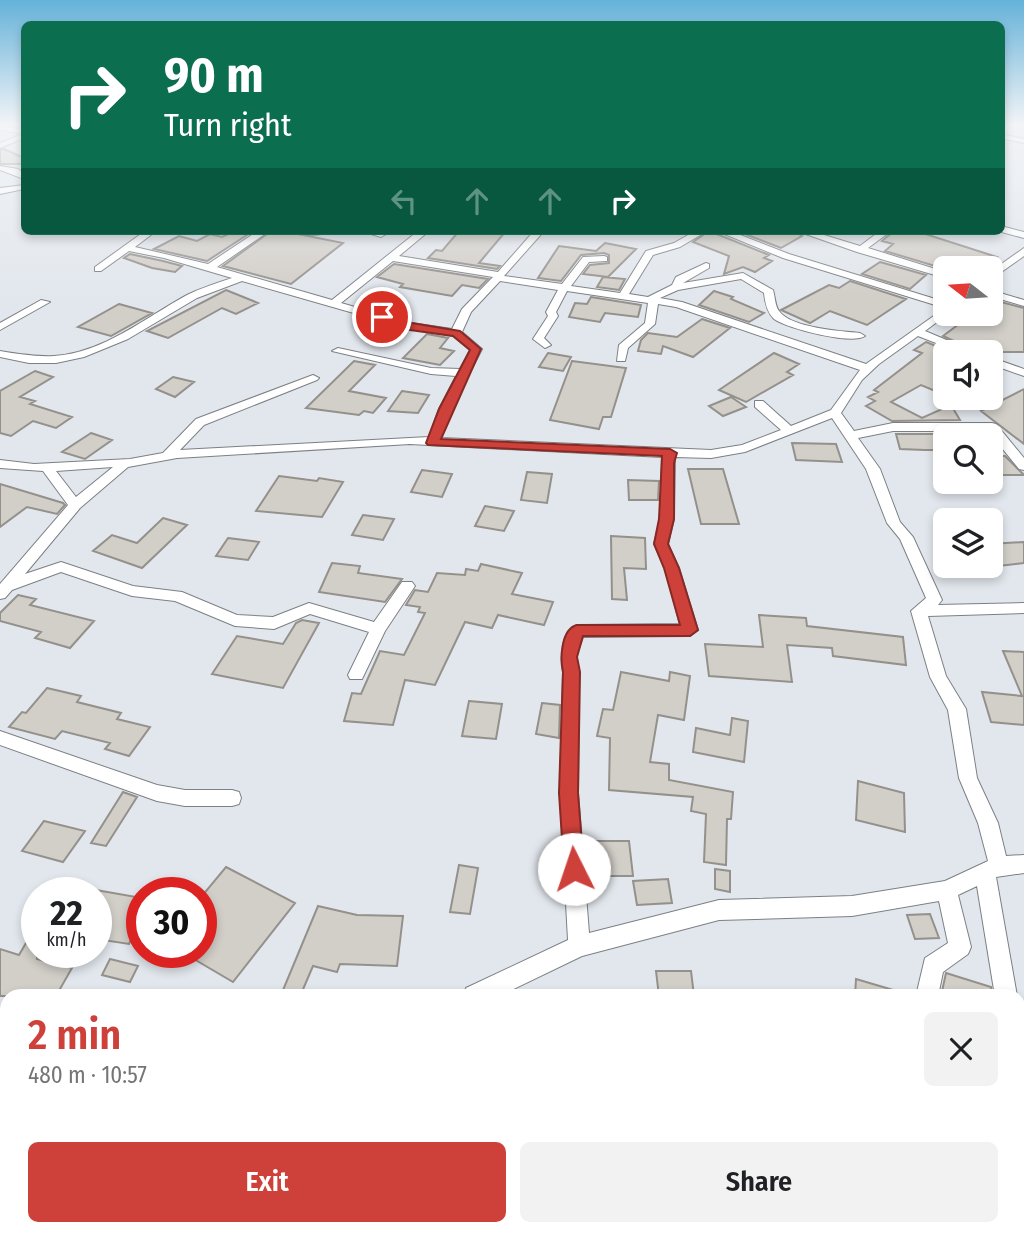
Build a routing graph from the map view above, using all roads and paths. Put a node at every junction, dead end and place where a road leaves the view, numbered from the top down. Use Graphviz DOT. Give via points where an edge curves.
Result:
graph roads {
  1 [pos="21,188"];
  2 [pos="0,191"];
  3 [pos="1005,230"];
  4 [pos="1024,234"];
  5 [pos="145,235"];
  6 [pos="258,235"];
  7 [pos="419,235"];
  8 [pos="536,235"];
  9 [pos="695,235"];
  10 [pos="732,235"];
  11 [pos="814,235"];
  12 [pos="881,235"];
  13 [pos="127,248"];
  14 [pos="860,250"];
  15 [pos="1024,251"];
  16 [pos="393,258"];
  17 [pos="604,259"];
  18 [pos="706,266"];
  19 [pos="209,267"];
  20 [pos="1003,267"];
  21 [pos="98,269"];
  22 [pos="933,271"];
  23 [pos="243,277"];
  24 [pos="499,277"];
  25 [pos="675,287"];
  26 [pos="564,288"];
  27 [pos="623,296"];
  28 [pos="1003,297"];
  29 [pos="651,300"];
  30 [pos="933,301"];
  31 [pos="45,302"];
  32 [pos="335,303"];
  33 [pos="665,303"];
  34 [pos="1024,303"];
  35 [pos="933,321"];
  36 [pos="0,326"];
  37 [pos="919,332"];
  38 [pos="456,333"];
  39 [pos="860,336"];
  40 [pos="939,340"];
  41 [pos="545,345"];
  42 [pos="338,351"];
  43 [pos="0,354"];
  44 [pos="621,359"];
  45 [pos="1003,365"];
  46 [pos="868,369"];
  47 [pos="463,373"];
  48 [pos="1024,373"];
  49 [pos="313,378"];
  50 [pos="759,404"];
  51 [pos="835,413"];
  52 [pos="789,430"];
  53 [pos="853,435"];
  54 [pos="433,443"];
  55 [pos="670,453"];
  56 [pos="167,456"];
  57 [pos="145,460"];
  58 [pos="0,464"];
  59 [pos="1024,466"];
  60 [pos="46,467"];
  61 [pos="75,505"];
  62 [pos="407,586"];
  63 [pos="4,590"];
  64 [pos="1024,608"];
  65 [pos="919,611"];
  66 [pos="378,629"];
  67 [pos="356,675"];
  68 [pos="0,738"];
  69 [pos="232,797"];
  70 [pos="1024,863"];
  71 [pos="992,869"];
  72 [pos="947,890"];
  73 [pos="579,946"];
  74 [pos="489,989"];
  75 [pos="929,989"];
  76 [pos="1005,989"];
  1 -- 2 [label="street"];
  3 -- 4 [label="street"];
  5 -- 13 [label="street"];
  6 -- 19 [label="street"];
  7 -- 16 [label="street"];
  8 -- 24 [label="street"];
  9 -- 27 [label="street" via="677,246 649,253"];
  10 -- 30 [label="street"];
  11 -- 14 [label="street"];
  12 -- 14 [label="street"];
  13 -- 19 [label="street"];
  13 -- 21 [label="street"];
  14 -- 22 [label="street"];
  15 -- 20 [label="street"];
  16 -- 24 [label="street"];
  16 -- 32 [label="street"];
  17 -- 26 [label="street" via="586,259"];
  18 -- 25 [label="street" via="680,279"];
  19 -- 23 [label="street"];
  23 -- 32 [label="street"];
  23 -- 43 [label="street" via="192,297 128,336 70,360 23,360"];
  24 -- 26 [label="street"];
  24 -- 38 [label="street" via="466,311"];
  25 -- 29 [label="street"];
  25 -- 33 [label="street"];
  25 -- 39 [label="street" via="743,276 769,292 770,305 779,317 834,335"];
  26 -- 27 [label="street"];
  26 -- 41 [label="street" via="538,339"];
  27 -- 29 [label="street"];
  28 -- 34 [label="street"];
  29 -- 33 [label="street"];
  29 -- 44 [label="street" via="650,324 623,347"];
  31 -- 36 [label="street"];
  32 -- 38 [label="street" via="410,326"];
  33 -- 46 [label="street"];
  35 -- 37 [label="street"];
  37 -- 40 [label="street"];
  37 -- 46 [label="street"];
  38 -- 47 [label="street" via="476,349"];
  42 -- 47 [label="street" via="431,371"];
  45 -- 48 [label="street"];
  46 -- 51 [label="street"];
  47 -- 54 [label="street"];
  49 -- 56 [label="street" via="200,422"];
  50 -- 52 [label="street"];
  51 -- 52 [label="street"];
  51 -- 53 [label="street"];
  52 -- 55 [label="street" via="745,448 711,454"];
  53 -- 59 [label="street" via="892,426 992,427"];
  53 -- 65 [label="street" via="934,600"];
  54 -- 55 [label="street"];
  54 -- 56 [label="street" via="410,440"];
  55 -- 73 [label="street" via="667,519 661,544 690,630 577,631 568,657 569,793"];
  56 -- 57 [label="street"];
  57 -- 60 [label="street"];
  57 -- 61 [label="street" via="124,464"];
  58 -- 60 [label="street"];
  60 -- 61 [label="street"];
  61 -- 63 [label="street"];
  62 -- 66 [label="street"];
  63 -- 66 [label="street" via="61,566 132,591 177,596 235,620 274,623 309,608"];
  64 -- 65 [label="street"];
  65 -- 71 [label="street" via="938,677 957,709 968,778 988,823"];
  66 -- 67 [label="street"];
  68 -- 69 [label="street" via="141,788 178,797"];
  70 -- 71 [label="street"];
  71 -- 72 [label="street"];
  71 -- 76 [label="street"];
  72 -- 73 [label="street" via="852,906 719,910"];
  72 -- 75 [label="street" via="960,947 933,966"];
  73 -- 74 [label="street"];
}
